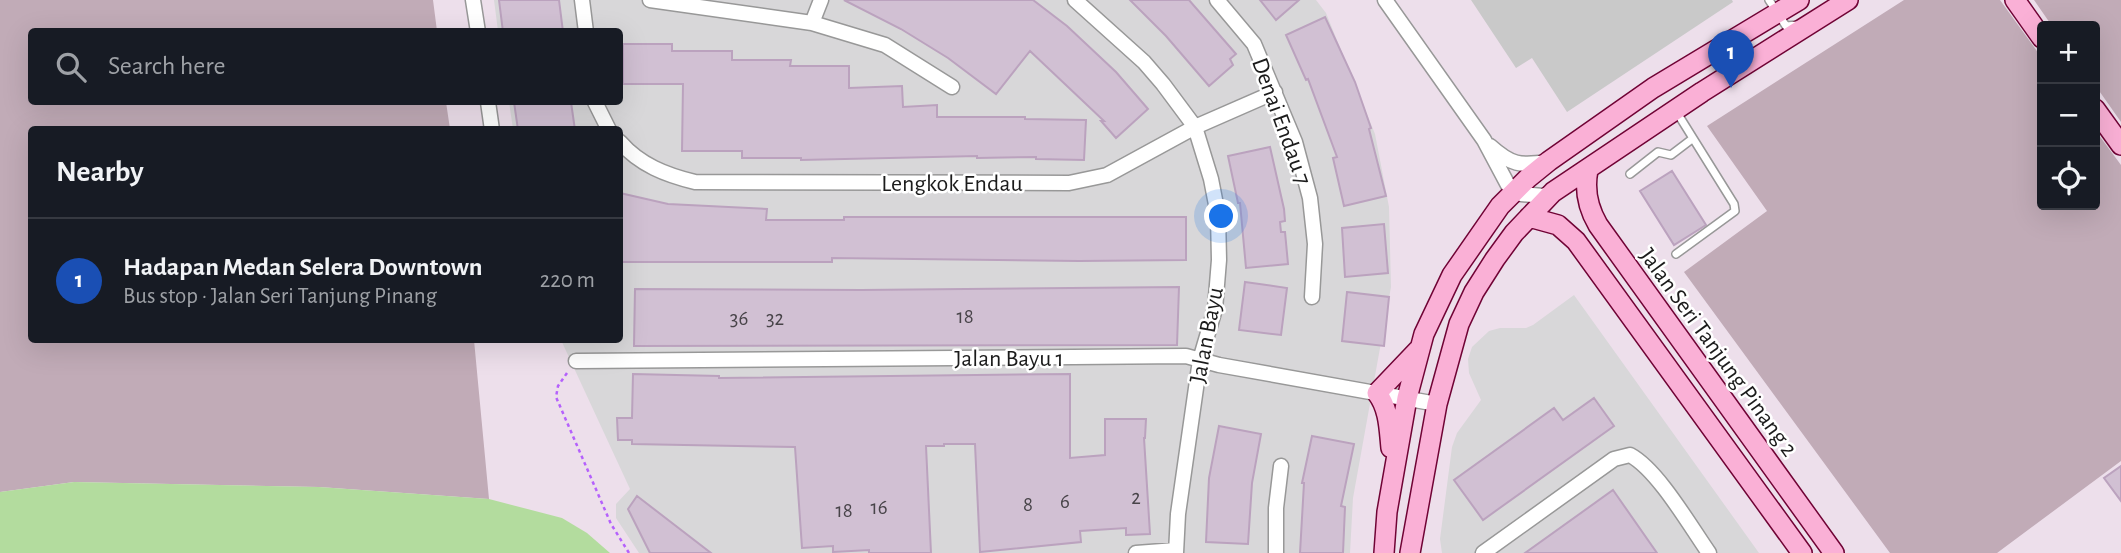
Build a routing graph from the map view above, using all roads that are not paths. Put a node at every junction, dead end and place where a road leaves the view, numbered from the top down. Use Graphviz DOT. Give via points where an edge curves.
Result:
graph roads {
  1 [pos="473,0"];
  2 [pos="582,0"];
  3 [pos="650,0"];
  4 [pos="821,0"];
  5 [pos="1075,0"];
  6 [pos="1217,0"];
  7 [pos="1385,0"];
  8 [pos="1799,0"];
  9 [pos="1848,0"];
  10 [pos="2015,0"];
  11 [pos="1773,7"];
  12 [pos="813,23"];
  13 [pos="1809,24"];
  14 [pos="477,28"];
  15 [pos="586,28"];
  16 [pos="2037,31"];
  17 [pos="952,87"];
  18 [pos="1275,92"];
  19 [pos="488,105"];
  20 [pos="596,105"];
  21 [pos="1675,110"];
  22 [pos="2100,116"];
  23 [pos="491,126"];
  24 [pos="607,126"];
  25 [pos="1195,127"];
  26 [pos="1692,139"];
  27 [pos="1484,140"];
  28 [pos="623,145"];
  29 [pos="2121,145"];
  30 [pos="1549,161"];
  31 [pos="1588,170"];
  32 [pos="1630,174"];
  33 [pos="1515,191"];
  34 [pos="1553,192"];
  35 [pos="1529,217"];
  36 [pos="1676,254"];
  37 [pos="1312,296"];
  38 [pos="1419,349"];
  39 [pos="1200,360"];
  40 [pos="576,361"];
  41 [pos="1377,393"];
  42 [pos="1407,398"];
  43 [pos="1437,404"];
  44 [pos="1281,466"];
  45 [pos="1394,472"];
  46 [pos="1176,552"];
  47 [pos="1136,553"];
  48 [pos="1276,553"];
  49 [pos="1384,553"];
  50 [pos="1410,553"];
  51 [pos="1483,553"];
  52 [pos="1709,553"];
  53 [pos="1801,553"];
  54 [pos="1834,553"];
  1 -- 14 [label="street"];
  2 -- 15 [label="street"];
  3 -- 12 [label="street"];
  4 -- 12 [label="street"];
  5 -- 25 [label="street, Jalan Bayu" via="1144,62"];
  6 -- 18 [label="street, Denai Endau 7" via="1254,44"];
  7 -- 27 [label="street"];
  8 -- 11 [label="main road"];
  9 -- 13 [label="main road"];
  10 -- 16 [label="main road"];
  11 -- 13 [label="lane" via="1786,26"];
  11 -- 30 [label="main road"];
  12 -- 17 [label="street" via="885,45"];
  13 -- 21 [label="main road"];
  18 -- 25 [label="street, Lengkok Endau"];
  18 -- 37 [label="street, Denai Endau 7" via="1310,198 1315,244"];
  19 -- 23 [label="street"];
  20 -- 24 [label="street"];
  21 -- 26 [label="lane"];
  21 -- 31 [label="main road"];
  22 -- 29 [label="main road"];
  25 -- 28 [label="street, Lengkok Endau" via="1107,175 1069,183 695,182 645,164"];
  25 -- 39 [label="street, Jalan Bayu" via="1211,179 1219,238 1215,309"];
  26 -- 32 [label="lane" via="1671,155 1658,152"];
  26 -- 36 [label="lane" via="1735,211"];
  27 -- 30 [label="street" via="1513,163"];
  27 -- 33 [label="street" via="1503,179"];
  30 -- 33 [label="main road"];
  31 -- 34 [label="main road"];
  31 -- 54 [label="main road, Jalan Seri Tanjung Pinang 2" via="1588,203 1598,225"];
  33 -- 34 [label="street" via="1534,196"];
  33 -- 38 [label="main road" via="1500,205 1452,275"];
  34 -- 35 [label="main road"];
  35 -- 43 [label="main road" via="1474,292 1459,324"];
  35 -- 53 [label="main road, Jalan Seri Tanjung Pinang 2" via="1558,225 1576,241"];
  38 -- 41 [label="main road"];
  38 -- 42 [label="main road"];
  39 -- 40 [label="street, Jalan Bayu 1" via="1172,356"];
  39 -- 41 [label="street, Jalan Bayu 1"];
  39 -- 46 [label="street, Jalan Bayu"];
  41 -- 42 [label="street, Jalan Bayu 1"];
  41 -- 45 [label="main road" via="1388,416"];
  42 -- 43 [label="street, Jalan Bayu 1"];
  42 -- 45 [label="main road"];
  43 -- 50 [label="main road"];
  44 -- 48 [label="street"];
  45 -- 49 [label="main road"];
  46 -- 47 [label="street"];
  51 -- 52 [label="street" via="1614,459 1630,455 1651,471"];
}
